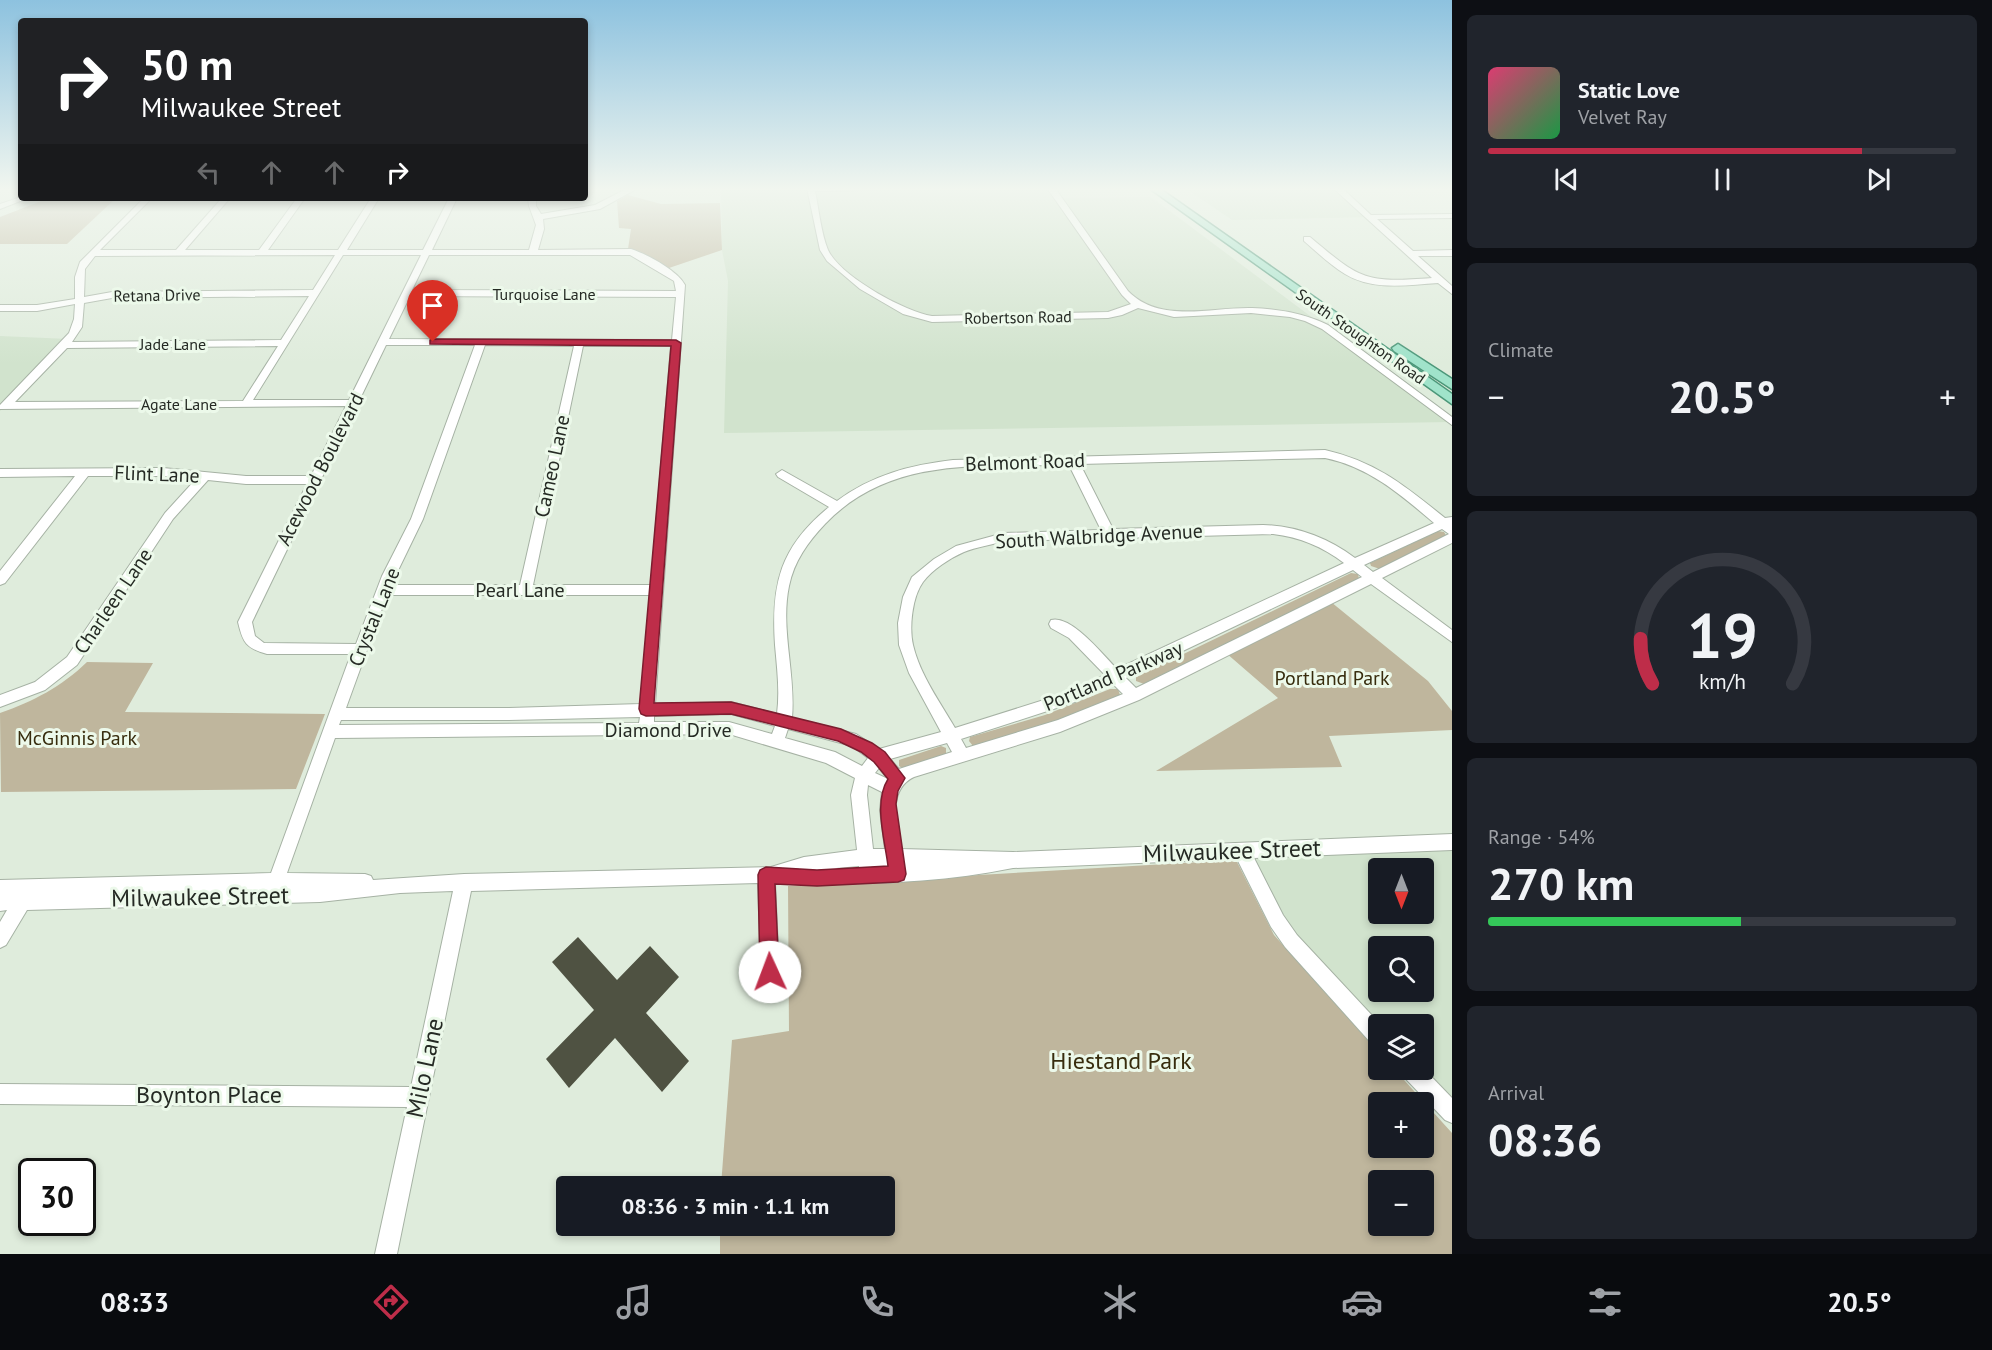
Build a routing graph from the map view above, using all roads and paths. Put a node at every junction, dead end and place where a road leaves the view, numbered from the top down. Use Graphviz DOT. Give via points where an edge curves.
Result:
graph roads {
  1 [pos="99,247"];
  2 [pos="184,247"];
  3 [pos="266,247"];
  4 [pos="347,247"];
  5 [pos="431,247"];
  6 [pos="535,247"];
  7 [pos="823,247"];
  8 [pos="1092,247"];
  9 [pos="1236,247"];
  10 [pos="1254,247"];
  11 [pos="1316,247"];
  12 [pos="1403,247"];
  13 [pos="263,251"];
  14 [pos="344,251"];
  15 [pos="429,251"];
  16 [pos="533,251"];
  17 [pos="179,252"];
  18 [pos="93,253"];
  19 [pos="1452,253"];
  20 [pos="1411,254"];
  21 [pos="1440,280"];
  22 [pos="1452,291"];
  23 [pos="316,293"];
  24 [pos="408,293"];
  25 [pos="680,294"];
  26 [pos="80,300"];
  27 [pos="1334,302"];
  28 [pos="1138,304"];
  29 [pos="1318,305"];
  30 [pos="0,308"];
  31 [pos="384,342"];
  32 [pos="481,342"];
  33 [pos="579,343"];
  34 [pos="676,343"];
  35 [pos="283,344"];
  36 [pos="64,345"];
  37 [pos="1452,385"];
  38 [pos="1452,400"];
  39 [pos="352,403"];
  40 [pos="246,404"];
  41 [pos="3,408"];
  42 [pos="1452,422"];
  43 [pos="1073,460"];
  44 [pos="85,472"];
  45 [pos="0,473"];
  46 [pos="782,474"];
  47 [pos="206,475"];
  48 [pos="314,480"];
  49 [pos="838,507"];
  50 [pos="1449,525"];
  51 [pos="1109,534"];
  52 [pos="1452,538"];
  53 [pos="1355,564"];
  54 [pos="1373,576"];
  55 [pos="0,580"];
  56 [pos="383,590"];
  57 [pos="525,590"];
  58 [pos="656,591"];
  59 [pos="1056,624"];
  60 [pos="1452,637"];
  61 [pos="360,649"];
  62 [pos="1117,677"];
  63 [pos="1134,696"];
  64 [pos="0,701"];
  65 [pos="646,709"];
  66 [pos="336,714"];
  67 [pos="509,714"];
  68 [pos="784,720"];
  69 [pos="646,729"];
  70 [pos="506,731"];
  71 [pos="329,732"];
  72 [pos="950,736"];
  73 [pos="777,740"];
  74 [pos="962,755"];
  75 [pos="879,757"];
  76 [pos="865,776"];
  77 [pos="894,784"];
  78 [pos="1452,842"];
  79 [pos="1242,851"];
  80 [pos="896,866"];
  81 [pos="867,868"];
  82 [pos="766,875"];
  83 [pos="464,882"];
  84 [pos="0,888"];
  85 [pos="274,888"];
  86 [pos="26,894"];
  87 [pos="0,902"];
  88 [pos="0,939"];
  89 [pos="770,972"];
  90 [pos="1368,1025"];
  91 [pos="1421,1080"];
  92 [pos="0,1094"];
  93 [pos="418,1097"];
  94 [pos="1452,1113"];
  95 [pos="386,1254"];
  1 -- 18 [label="street"];
  2 -- 17 [label="street"];
  3 -- 13 [label="street"];
  4 -- 14 [label="street"];
  5 -- 15 [label="street, Acewood Boulevard"];
  6 -- 16 [label="street"];
  7 -- 28 [label="street, Robertson Road" via="830,259 886,303 908,315 932,319 1108,315"];
  8 -- 28 [label="street" via="1125,293"];
  9 -- 29 [label="main road, South Stoughton Road"];
  10 -- 27 [label="main road, South Stoughton Road"];
  11 -- 21 [label="street" via="1361,278 1380,282"];
  12 -- 20 [label="street"];
  13 -- 14 [label="street"];
  13 -- 17 [label="street"];
  14 -- 15 [label="street"];
  14 -- 23 [label="street"];
  15 -- 16 [label="street"];
  15 -- 24 [label="street, Acewood Boulevard"];
  16 -- 25 [label="street" via="631,252 678,279"];
  17 -- 18 [label="street"];
  18 -- 26 [label="street" via="81,266"];
  19 -- 20 [label="street"];
  20 -- 21 [label="street"];
  21 -- 22 [label="street"];
  23 -- 26 [label="street, Retana Drive" via="112,295"];
  23 -- 35 [label="street"];
  24 -- 25 [label="street, Turquoise Lane"];
  24 -- 31 [label="street, Acewood Boulevard"];
  25 -- 34 [label="street"];
  26 -- 30 [label="street, Retana Drive" via="37,308"];
  26 -- 36 [label="street" via="78,326"];
  27 -- 29 [label="main road"];
  27 -- 37 [label="main road, South Stoughton Road"];
  28 -- 42 [label="street" via="1174,314 1295,314 1324,327"];
  29 -- 38 [label="main road, South Stoughton Road"];
  31 -- 32 [label="street"];
  31 -- 39 [label="street, Acewood Boulevard"];
  32 -- 33 [label="street"];
  32 -- 56 [label="street, Crystal Lane" via="417,519"];
  33 -- 34 [label="street"];
  33 -- 57 [label="street, Cameo Lane"];
  34 -- 58 [label="street"];
  35 -- 36 [label="street, Jade Lane"];
  35 -- 40 [label="street"];
  36 -- 41 [label="street"];
  39 -- 40 [label="street, Agate Lane"];
  39 -- 48 [label="street, Acewood Boulevard"];
  40 -- 41 [label="street, Agate Lane"];
  43 -- 49 [label="street, Belmont Road" via="920,468 873,483"];
  43 -- 50 [label="street, Belmont Road" via="1334,455 1382,474"];
  43 -- 51 [label="street"];
  44 -- 45 [label="street, Flint Lane"];
  44 -- 47 [label="street, Flint Lane"];
  44 -- 55 [label="street"];
  46 -- 49 [label="street"];
  47 -- 48 [label="street, Flint Lane" via="246,480"];
  47 -- 64 [label="street, Charleen Lane" via="161,528 72,661 40,686"];
  48 -- 61 [label="street, Acewood Boulevard" via="245,626 249,639 260,647"];
  49 -- 68 [label="street, Belmont Road" via="801,542 786,573 781,608"];
  50 -- 53 [label="street, Portland Parkway"];
  51 -- 53 [label="street, South Walbridge Avenue" via="1280,530 1315,539"];
  51 -- 72 [label="street, South Walbridge Avenue" via="984,541 945,557 917,580 910,597 906,645 916,673"];
  52 -- 54 [label="street, Portland Parkway"];
  53 -- 54 [label="street, South Walbridge Avenue"];
  53 -- 62 [label="street, Portland Parkway"];
  54 -- 60 [label="street, South Walbridge Avenue"];
  54 -- 63 [label="street, Portland Parkway"];
  56 -- 57 [label="street, Pearl Lane"];
  56 -- 61 [label="street, Crystal Lane"];
  57 -- 58 [label="street, Pearl Lane"];
  58 -- 65 [label="street"];
  59 -- 62 [label="street" via="1074,634"];
  61 -- 66 [label="street, Crystal Lane"];
  62 -- 63 [label="street"];
  62 -- 72 [label="street, Portland Parkway" via="1070,698"];
  63 -- 74 [label="street, Portland Parkway" via="1060,726"];
  65 -- 67 [label="street, Diamond Drive"];
  65 -- 68 [label="street, Diamond Drive" via="715,706"];
  65 -- 69 [label="street"];
  66 -- 67 [label="street, Diamond Drive"];
  66 -- 71 [label="street, Crystal Lane"];
  67 -- 70 [label="street"];
  68 -- 73 [label="street, Belmont Road"];
  68 -- 75 [label="street, Diamond Drive" via="856,741"];
  69 -- 70 [label="street, Diamond Drive"];
  69 -- 73 [label="street, Diamond Drive" via="713,726"];
  70 -- 71 [label="street, Diamond Drive"];
  71 -- 85 [label="street, Crystal Lane"];
  72 -- 74 [label="street, South Walbridge Avenue"];
  72 -- 75 [label="street, Portland Parkway"];
  73 -- 76 [label="street, Diamond Drive" via="830,757"];
  74 -- 77 [label="street, Portland Parkway" via="910,771"];
  75 -- 76 [label="street"];
  75 -- 77 [label="street, Diamond Drive"];
  76 -- 77 [label="street, Diamond Drive"];
  76 -- 81 [label="street" via="860,795"];
  77 -- 80 [label="street" via="888,819"];
  78 -- 79 [label="street, Milwaukee Street"];
  79 -- 80 [label="street, Milwaukee Street"];
  79 -- 90 [label="street" via="1291,941"];
  80 -- 81 [label="street, Milwaukee Street"];
  81 -- 82 [label="street, Milwaukee Street" via="817,878"];
  82 -- 83 [label="street, Milwaukee Street"];
  82 -- 89 [label="street"];
  83 -- 85 [label="street, Milwaukee Street" via="320,894"];
  83 -- 93 [label="street, Milo Lane"];
  84 -- 86 [label="street, Milwaukee Street"];
  85 -- 86 [label="street, Milwaukee Street"];
  86 -- 87 [label="street, Milwaukee Street"];
  86 -- 88 [label="street"];
  91 -- 94 [label="street"];
  92 -- 93 [label="street, Boynton Place"];
  93 -- 95 [label="street, Milo Lane"];
}
